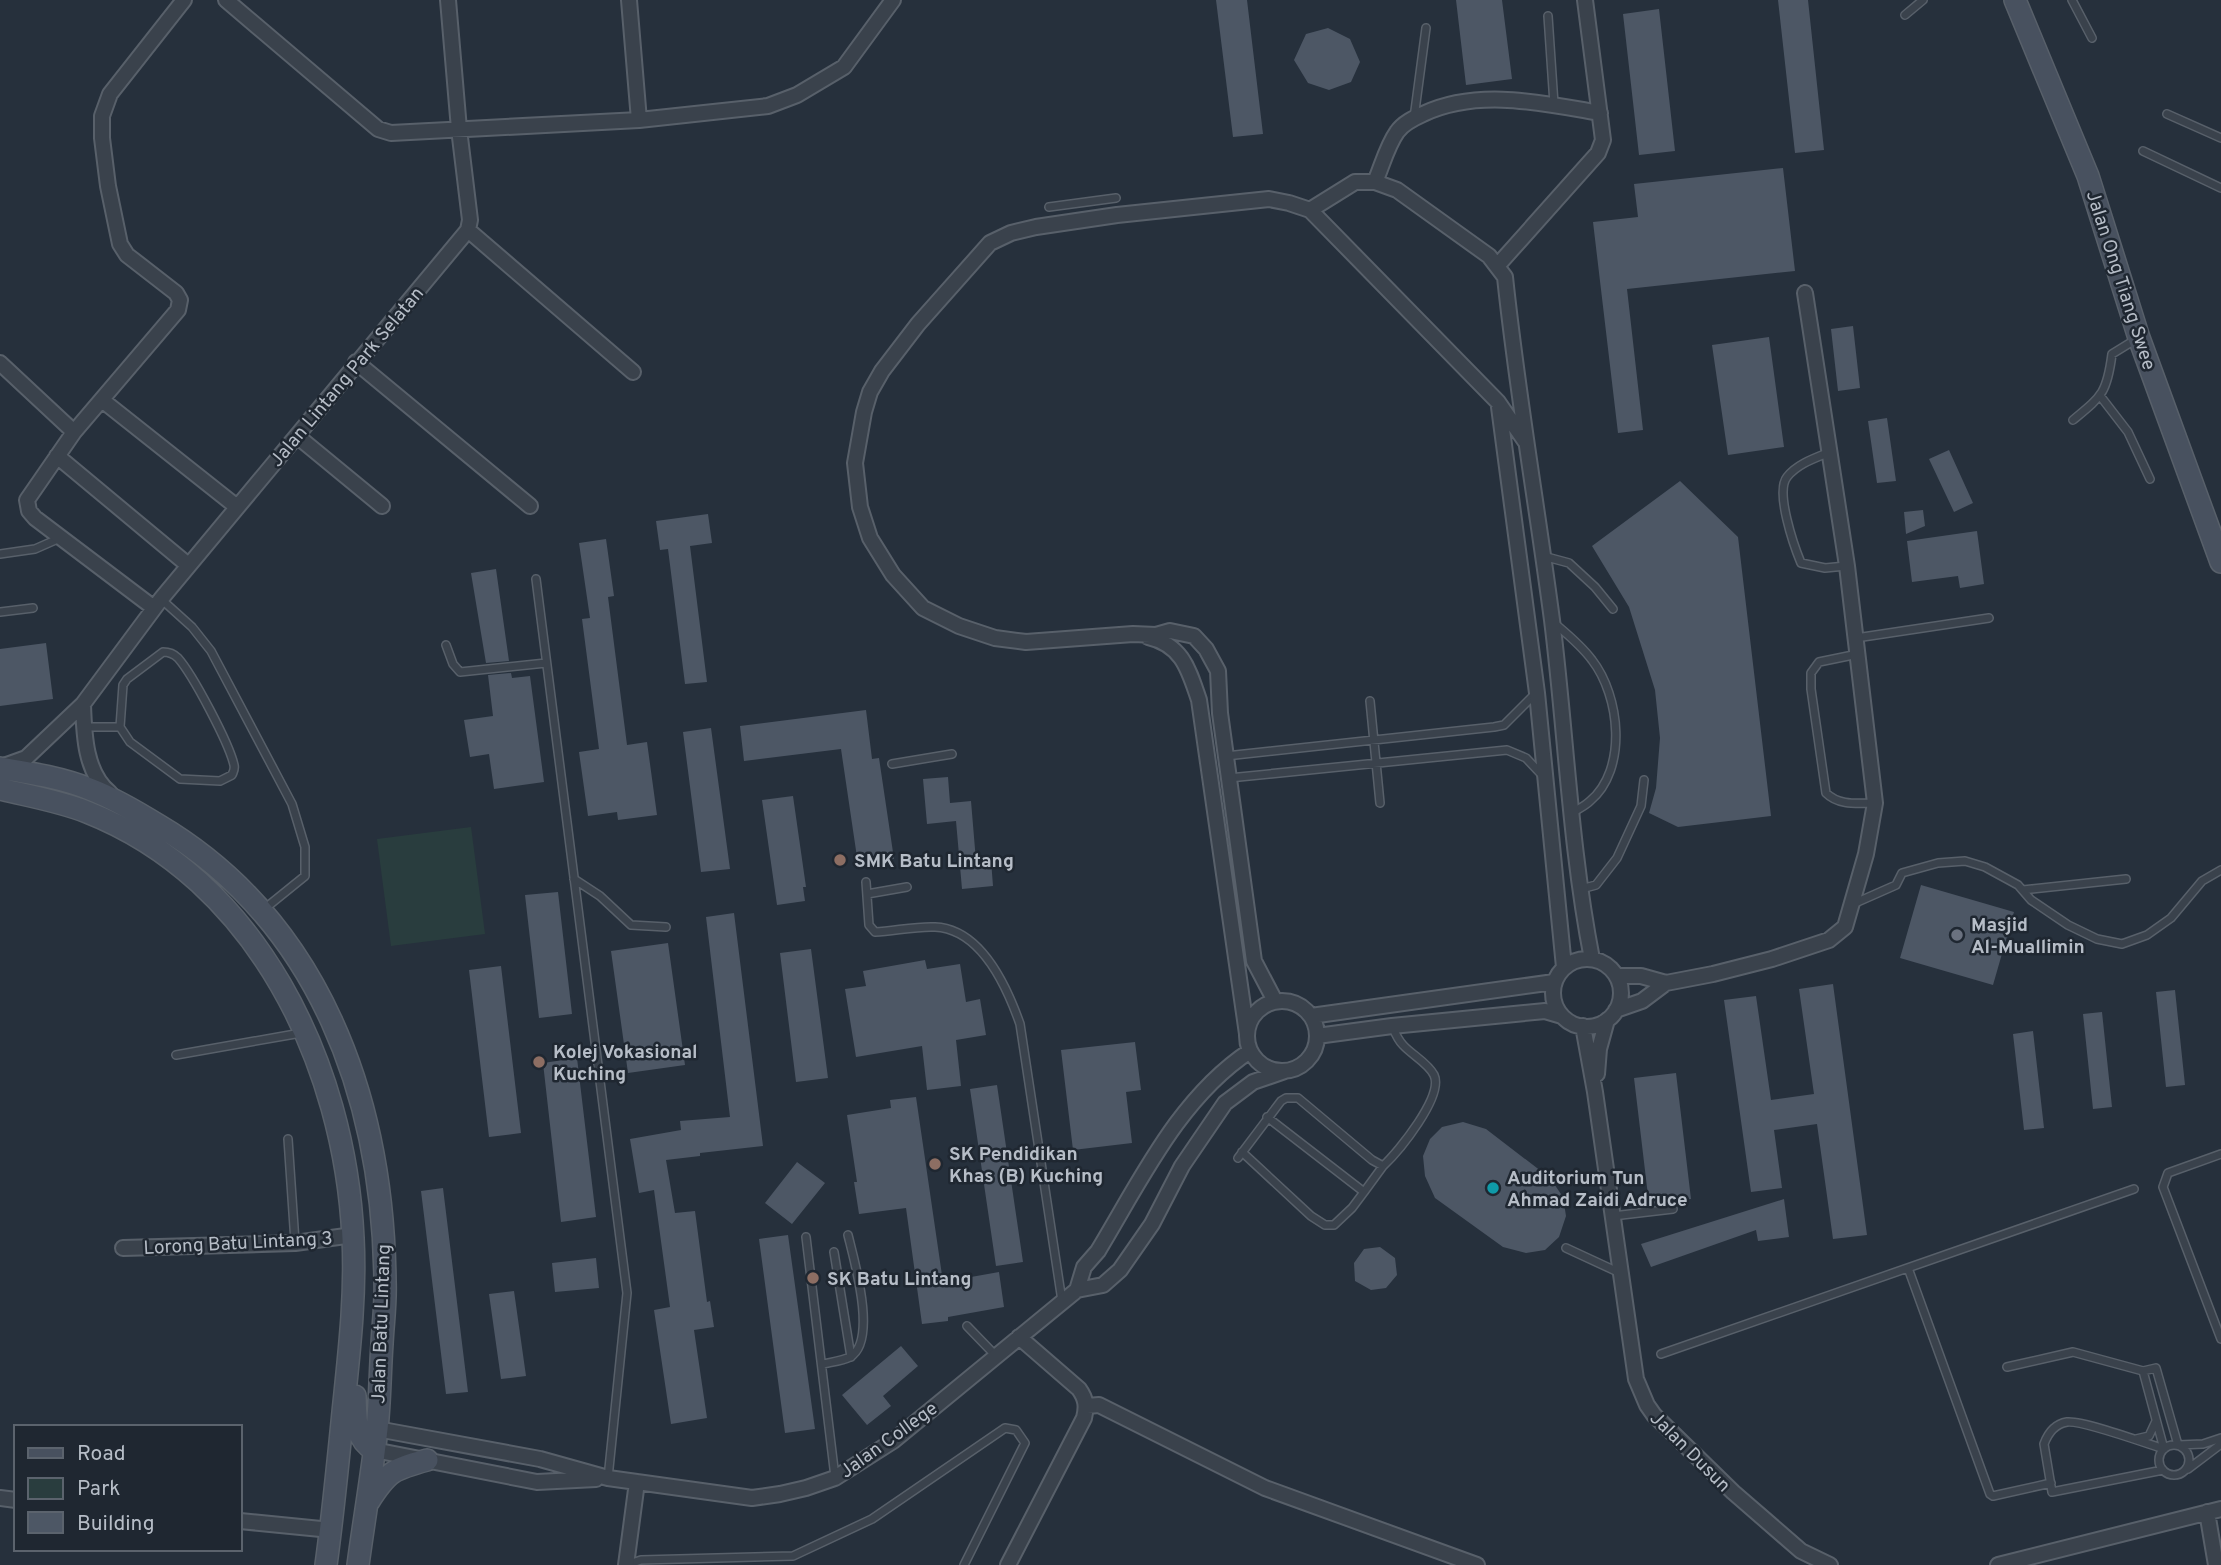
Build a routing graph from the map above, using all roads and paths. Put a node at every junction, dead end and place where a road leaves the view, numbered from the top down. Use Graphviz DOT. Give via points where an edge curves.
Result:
graph roads {
  1 [pos="184,0"];
  2 [pos="226,0"];
  3 [pos="448,0"];
  4 [pos="629,0"];
  5 [pos="893,0"];
  6 [pos="1585,0"];
  7 [pos="1923,0"];
  8 [pos="2015,0"];
  9 [pos="2072,0"];
  10 [pos="1905,15"];
  11 [pos="1548,16"];
  12 [pos="1426,28"];
  13 [pos="2092,38"];
  14 [pos="1554,105"];
  15 [pos="1600,113"];
  16 [pos="2167,114"];
  17 [pos="1414,118"];
  18 [pos="639,120"];
  19 [pos="459,129"];
  20 [pos="2221,138"];
  21 [pos="2143,151"];
  22 [pos="1375,182"];
  23 [pos="2221,188"];
  24 [pos="1116,198"];
  25 [pos="1049,207"];
  26 [pos="1310,211"];
  27 [pos="468,230"];
  28 [pos="1497,265"];
  29 [pos="1805,293"];
  30 [pos="2139,338"];
  31 [pos="356,362"];
  32 [pos="0,363"];
  33 [pos="633,372"];
  34 [pos="2101,397"];
  35 [pos="102,400"];
  36 [pos="1498,402"];
  37 [pos="2073,420"];
  38 [pos="74,432"];
  39 [pos="298,436"];
  40 [pos="1525,441"];
  41 [pos="1830,452"];
  42 [pos="58,456"];
  43 [pos="2150,479"];
  44 [pos="382,506"];
  45 [pos="530,506"];
  46 [pos="237,507"];
  47 [pos="61,537"];
  48 [pos="0,554"];
  49 [pos="1543,555"];
  50 [pos="2221,562"];
  51 [pos="188,565"];
  52 [pos="1847,566"];
  53 [pos="536,579"];
  54 [pos="157,603"];
  55 [pos="33,608"];
  56 [pos="1612,609"];
  57 [pos="0,612"];
  58 [pos="1989,618"];
  59 [pos="1527,619"];
  60 [pos="1552,622"];
  61 [pos="1133,634"];
  62 [pos="1856,638"];
  63 [pos="446,645"];
  64 [pos="1858,654"];
  65 [pos="547,663"];
  66 [pos="1536,693"];
  67 [pos="1370,702"];
  68 [pos="83,704"];
  69 [pos="84,727"];
  70 [pos="120,727"];
  71 [pos="1373,741"];
  72 [pos="952,754"];
  73 [pos="1226,757"];
  74 [pos="1376,763"];
  75 [pos="892,764"];
  76 [pos="0,768"];
  77 [pos="1229,779"];
  78 [pos="1546,779"];
  79 [pos="1644,780"];
  80 [pos="0,789"];
  81 [pos="1380,803"];
  82 [pos="1875,803"];
  83 [pos="125,805"];
  84 [pos="1571,814"];
  85 [pos="2221,870"];
  86 [pos="574,879"];
  87 [pos="2126,880"];
  88 [pos="866,882"];
  89 [pos="907,887"];
  90 [pos="1580,889"];
  91 [pos="2023,890"];
  92 [pos="867,894"];
  93 [pos="1852,904"];
  94 [pos="262,911"];
  95 [pos="666,927"];
  96 [pos="1592,959"];
  97 [pos="1564,967"];
  98 [pos="1616,976"];
  99 [pos="1554,982"];
  100 [pos="1666,983"];
  101 [pos="1275,1001"];
  102 [pos="1611,1015"];
  103 [pos="1311,1016"];
  104 [pos="1562,1016"];
  105 [pos="1392,1026"];
  106 [pos="1583,1026"];
  107 [pos="305,1032"];
  108 [pos="1247,1034"];
  109 [pos="1317,1036"];
  110 [pos="1250,1051"];
  111 [pos="176,1055"];
  112 [pos="1285,1071"];
  113 [pos="1595,1093"];
  114 [pos="1268,1117"];
  115 [pos="288,1139"];
  116 [pos="2221,1154"];
  117 [pos="1383,1166"];
  118 [pos="2134,1189"];
  119 [pos="1364,1192"];
  120 [pos="1673,1209"];
  121 [pos="1612,1216"];
  122 [pos="848,1235"];
  123 [pos="353,1236"];
  124 [pos="806,1237"];
  125 [pos="295,1243"];
  126 [pos="123,1248"];
  127 [pos="1566,1248"];
  128 [pos="834,1252"];
  129 [pos="1908,1268"];
  130 [pos="1621,1273"];
  131 [pos="1077,1290"];
  132 [pos="1062,1302"];
  133 [pos="967,1326"];
  134 [pos="1019,1337"];
  135 [pos="2221,1339"];
  136 [pos="350,1343"];
  137 [pos="1661,1354"];
  138 [pos="996,1356"];
  139 [pos="851,1357"];
  140 [pos="823,1364"];
  141 [pos="2007,1367"];
  142 [pos="2143,1371"];
  143 [pos="1087,1406"];
  144 [pos="2156,1421"];
  145 [pos="370,1438"];
  146 [pos="2221,1438"];
  147 [pos="2132,1439"];
  148 [pos="2221,1444"];
  149 [pos="2178,1445"];
  150 [pos="2164,1449"];
  151 [pos="540,1459"];
  152 [pos="427,1460"];
  153 [pos="2163,1470"];
  154 [pos="2185,1471"];
  155 [pos="608,1478"];
  156 [pos="835,1478"];
  157 [pos="537,1482"];
  158 [pos="637,1482"];
  159 [pos="2051,1483"];
  160 [pos="334,1499"];
  161 [pos="366,1506"];
  162 [pos="2214,1511"];
  163 [pos="242,1521"];
  164 [pos="331,1530"];
  165 [pos="326,1565"];
  166 [pos="358,1565"];
  167 [pos="625,1565"];
  168 [pos="964,1565"];
  169 [pos="1008,1565"];
  170 [pos="1477,1565"];
  171 [pos="1830,1565"];
  172 [pos="1998,1565"];
  173 [pos="2216,1565"];
  1 -- 35 [label="street" via="110,94 102,116 108,186 120,244 180,300 178,310"];
  2 -- 19 [label="street" via="378,129 391,133"];
  3 -- 19 [label="street"];
  4 -- 18 [label="street"];
  5 -- 18 [label="street" via="844,67 797,95 768,106"];
  6 -- 15 [label="street"];
  7 -- 10 [label="lane"];
  8 -- 30 [label="main road, Jalan Ong Tiang Swee" via="2088,176"];
  9 -- 13 [label="lane"];
  11 -- 14 [label="lane"];
  12 -- 17 [label="lane"];
  14 -- 15 [label="street"];
  14 -- 17 [label="street" via="1482,100 1439,106"];
  15 -- 28 [label="street" via="1598,153"];
  16 -- 20 [label="lane"];
  17 -- 22 [label="street" via="1397,131"];
  18 -- 19 [label="street"];
  19 -- 27 [label="street"];
  21 -- 23 [label="lane"];
  22 -- 26 [label="street" via="1355,182"];
  22 -- 28 [label="street" via="1397,190"];
  24 -- 25 [label="lane"];
  26 -- 36 [label="street"];
  26 -- 61 [label="street" via="1269,199 1117,215 1012,233 990,243 918,324 870,392 855,463 860,507 870,538 893,575 923,608 995,638 1026,642"];
  27 -- 31 [label="street, Jalan Lintang Park Selatan"];
  27 -- 33 [label="street"];
  28 -- 40 [label="street" via="1505,277"];
  29 -- 41 [label="street"];
  30 -- 34 [label="lane" via="2112,354"];
  30 -- 50 [label="main road, Jalan Ong Tiang Swee"];
  31 -- 39 [label="street, Jalan Lintang Park Selatan"];
  31 -- 45 [label="street"];
  32 -- 38 [label="street"];
  34 -- 37 [label="lane"];
  34 -- 43 [label="lane" via="2128,432"];
  35 -- 38 [label="street"];
  35 -- 46 [label="street"];
  36 -- 40 [label="street"];
  36 -- 59 [label="street"];
  38 -- 42 [label="street"];
  39 -- 44 [label="street"];
  39 -- 46 [label="street, Jalan Lintang Park Selatan"];
  40 -- 49 [label="street"];
  41 -- 52 [label="street"];
  41 -- 52 [label="lane" via="1787,475 1783,483 1786,512 1801,563"];
  42 -- 47 [label="street" via="27,500 35,518"];
  42 -- 51 [label="street"];
  46 -- 51 [label="street, Jalan Lintang Park Selatan"];
  47 -- 48 [label="lane" via="35,549"];
  47 -- 54 [label="street"];
  49 -- 56 [label="lane" via="1569,563"];
  49 -- 60 [label="street"];
  51 -- 54 [label="street, Jalan Lintang Park Selatan"];
  52 -- 62 [label="street"];
  53 -- 65 [label="lane"];
  54 -- 68 [label="street, Jalan Lintang Park Selatan"];
  54 -- 94 [label="lane" via="192,626 211,651 292,804 305,846 304,876"];
  55 -- 57 [label="lane"];
  58 -- 62 [label="lane"];
  59 -- 60 [label="street" via="1540,617"];
  59 -- 66 [label="street"];
  60 -- 84 [label="street"];
  60 -- 84 [label="lane" via="1594,662 1615,718 1616,746 1604,782 1592,800"];
  61 -- 73 [label="street" via="1185,633 1206,649 1218,671"];
  61 -- 108 [label="street" via="1171,647 1185,662 1199,700"];
  62 -- 64 [label="street"];
  63 -- 65 [label="lane" via="460,672"];
  64 -- 82 [label="street"];
  64 -- 82 [label="lane" via="1819,662 1811,673 1811,689 1826,793 1846,803"];
  65 -- 86 [label="lane"];
  66 -- 71 [label="lane" via="1504,725"];
  66 -- 78 [label="street"];
  67 -- 71 [label="lane"];
  68 -- 69 [label="street"];
  68 -- 76 [label="street, Jalan Lintang Park Selatan" via="26,758"];
  69 -- 70 [label="lane"];
  69 -- 83 [label="street" via="99,785"];
  70 -- 70 [label="lane" via="130,742 180,779 220,781 232,775 235,767 219,730 171,652 155,656 123,685"];
  71 -- 73 [label="lane"];
  71 -- 74 [label="lane"];
  72 -- 75 [label="lane"];
  73 -- 77 [label="street"];
  74 -- 77 [label="lane"];
  74 -- 78 [label="lane" via="1507,750 1526,758"];
  74 -- 81 [label="lane"];
  76 -- 83 [label="main road, Jalan Batu Lintang" via="43,775"];
  77 -- 101 [label="street" via="1254,961"];
  78 -- 97 [label="street"];
  79 -- 90 [label="lane" via="1641,806 1617,858 1596,885"];
  80 -- 107 [label="main road, Jalan Batu Lintang" via="88,812 171,859 239,922 269,963"];
  82 -- 93 [label="street"];
  83 -- 94 [label="main road, Jalan Batu Lintang" via="184,841"];
  84 -- 90 [label="street"];
  85 -- 91 [label="lane" via="2202,881 2171,918 2147,935 2122,944 2097,939 2068,925"];
  86 -- 95 [label="lane" via="631,925"];
  86 -- 155 [label="lane" via="627,1293"];
  87 -- 91 [label="lane"];
  88 -- 92 [label="lane"];
  89 -- 92 [label="lane"];
  90 -- 96 [label="street"];
  91 -- 93 [label="lane" via="1985,866 1965,860 1902,873 1896,885"];
  92 -- 132 [label="lane" via="869,925 875,932 936,926 960,934 997,971 1011,999 1020,1024"];
  93 -- 100 [label="street" via="1845,927 1829,940"];
  94 -- 145 [label="main road, Jalan Batu Lintang" via="316,987 345,1051 364,1110 383,1228 385,1282"];
  96 -- 97 [label="street"];
  96 -- 98 [label="street" via="1611,968"];
  97 -- 99 [label="street"];
  98 -- 100 [label="street"];
  98 -- 102 [label="street" via="1620,999"];
  99 -- 103 [label="street"];
  99 -- 104 [label="street" via="1554,1000"];
  100 -- 102 [label="street"];
  101 -- 103 [label="street" via="1295,1003"];
  101 -- 108 [label="street" via="1252,1016"];
  102 -- 106 [label="street"];
  102 -- 113 [label="street" via="1599,1049"];
  103 -- 109 [label="street"];
  104 -- 105 [label="street" via="1545,1011"];
  104 -- 106 [label="street"];
  105 -- 109 [label="street"];
  105 -- 117 [label="lane" via="1400,1043 1433,1073 1436,1083 1434,1096"];
  106 -- 113 [label="street"];
  107 -- 111 [label="lane"];
  107 -- 123 [label="main road, Jalan Batu Lintang" via="330,1098 343,1150"];
  108 -- 110 [label="street"];
  109 -- 112 [label="street" via="1307,1060"];
  110 -- 112 [label="street" via="1264,1066"];
  110 -- 131 [label="street" via="1224,1069 1185,1111 1084,1267"];
  112 -- 131 [label="street" via="1253,1082 1225,1103 1120,1270 1103,1285"];
  113 -- 121 [label="street, Jalan Dusun"];
  114 -- 117 [label="lane" via="1281,1101 1298,1098"];
  114 -- 119 [label="lane"];
  114 -- 119 [label="lane" via="1240,1155 1311,1216 1334,1225"];
  115 -- 125 [label="lane"];
  116 -- 135 [label="lane" via="2168,1173 2163,1187"];
  117 -- 119 [label="lane"];
  118 -- 129 [label="lane"];
  120 -- 121 [label="lane"];
  121 -- 130 [label="street, Jalan Dusun"];
  122 -- 139 [label="lane" via="863,1326 863,1337"];
  123 -- 125 [label="street, Lorong Batu Lintang 3"];
  123 -- 136 [label="main road, Jalan Batu Lintang"];
  124 -- 140 [label="lane"];
  125 -- 126 [label="street, Lorong Batu Lintang 3"];
  127 -- 130 [label="lane"];
  128 -- 139 [label="lane"];
  129 -- 137 [label="lane"];
  129 -- 159 [label="lane" via="1990,1494"];
  130 -- 171 [label="street, Jalan Dusun" via="1636,1379 1654,1415 1732,1492 1801,1551"];
  131 -- 132 [label="street, Jalan College"];
  132 -- 134 [label="street, Jalan College"];
  133 -- 138 [label="lane"];
  134 -- 138 [label="street, Jalan College"];
  134 -- 143 [label="street" via="1079,1389"];
  136 -- 145 [label="main road"];
  136 -- 160 [label="main road, Jalan Batu Lintang"];
  138 -- 156 [label="street, Jalan College" via="893,1441"];
  139 -- 140 [label="lane"];
  140 -- 156 [label="lane"];
  141 -- 142 [label="lane" via="2073,1352"];
  142 -- 144 [label="lane"];
  142 -- 149 [label="lane" via="2156,1368"];
  143 -- 169 [label="street"];
  143 -- 170 [label="street" via="1099,1405 1265,1488"];
  144 -- 147 [label="lane" via="2149,1436"];
  144 -- 150 [label="lane"];
  145 -- 151 [label="street, Jalan College"];
  145 -- 152 [label="street"];
  145 -- 160 [label="main road" via="350,1451"];
  145 -- 161 [label="main road, Jalan Batu Lintang"];
  146 -- 149 [label="lane"];
  147 -- 150 [label="lane"];
  147 -- 159 [label="lane" via="2074,1422 2057,1426 2044,1444"];
  148 -- 154 [label="lane"];
  149 -- 150 [label="lane"];
  149 -- 154 [label="lane" via="2189,1456"];
  150 -- 153 [label="lane" via="2160,1457"];
  151 -- 155 [label="street, Jalan College"];
  151 -- 157 [label="street" via="547,1473"];
  152 -- 157 [label="street"];
  152 -- 161 [label="main road" via="396,1469"];
  153 -- 154 [label="lane" via="2176,1475"];
  153 -- 159 [label="lane" via="2052,1492"];
  155 -- 157 [label="street"];
  155 -- 158 [label="street, Jalan College"];
  156 -- 158 [label="street, Jalan College" via="752,1498"];
  158 -- 167 [label="street"];
  160 -- 164 [label="main road, Jalan Batu Lintang"];
  161 -- 166 [label="main road, Jalan Batu Lintang"];
  162 -- 172 [label="street"];
  162 -- 173 [label="street"];
  163 -- 164 [label="street"];
  164 -- 165 [label="main road, Jalan Batu Lintang"];
  167 -- 168 [label="lane" via="641,1560 793,1556 872,1519 1005,1429 1016,1430 1025,1443"];
}
